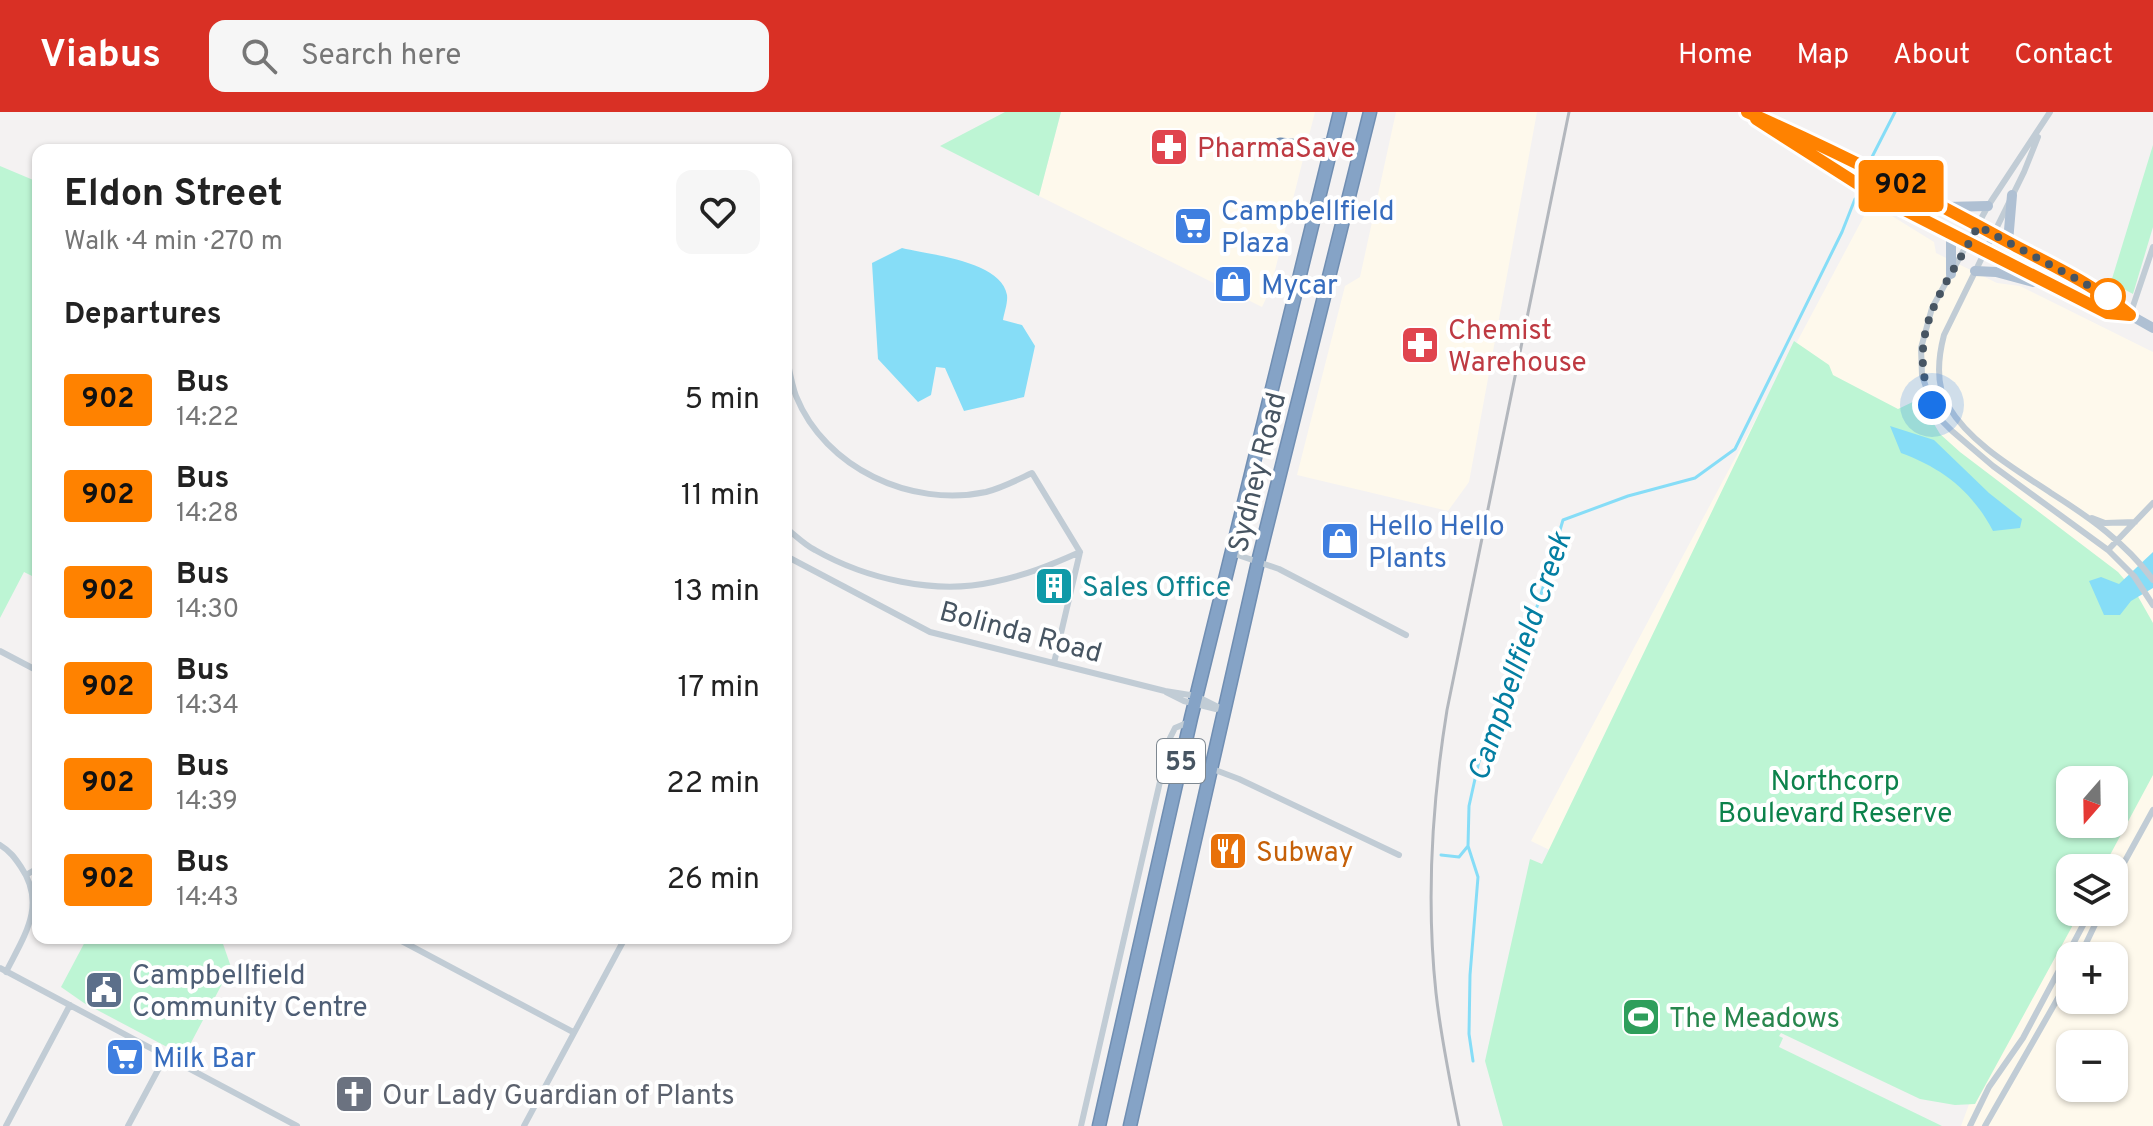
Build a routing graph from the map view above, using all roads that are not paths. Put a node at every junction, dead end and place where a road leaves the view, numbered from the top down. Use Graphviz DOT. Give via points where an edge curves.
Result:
graph roads {
  1 [pos="1340,112"];
  2 [pos="1370,112"];
  3 [pos="1746,112"];
  4 [pos="2050,112"];
  5 [pos="2042,126"];
  6 [pos="1280,145"];
  7 [pos="1332,145"];
  8 [pos="2012,195"];
  9 [pos="1988,206"];
  10 [pos="1944,207"];
  11 [pos="1978,226"];
  12 [pos="1951,233"];
  13 [pos="1993,233"];
  14 [pos="2008,242"];
  15 [pos="1969,243"];
  16 [pos="2153,247"];
  17 [pos="1984,251"];
  18 [pos="1975,271"];
  19 [pos="1951,274"];
  20 [pos="2057,289"];
  21 [pos="2130,315"];
  22 [pos="2153,328"];
  23 [pos="792,379"];
  24 [pos="2153,503"];
  25 [pos="2081,514"];
  26 [pos="2135,522"];
  27 [pos="792,533"];
  28 [pos="2118,540"];
  29 [pos="2108,550"];
  30 [pos="1080,552"];
  31 [pos="1231,552"];
  32 [pos="792,559"];
  33 [pos="1258,562"];
  34 [pos="2153,580"];
  35 [pos="2151,601"];
  36 [pos="1406,635"];
  37 [pos="0,651"];
  38 [pos="1054,663"];
  39 [pos="32,668"];
  40 [pos="1195,700"];
  41 [pos="1224,710"];
  42 [pos="1190,722"];
  43 [pos="1210,768"];
  44 [pos="2153,810"];
  45 [pos="0,845"];
  46 [pos="1399,855"];
  47 [pos="2128,856"];
  48 [pos="32,872"];
  49 [pos="26,875"];
  50 [pos="32,891"];
  51 [pos="32,916"];
  52 [pos="2083,926"];
  53 [pos="407,944"];
  54 [pos="622,944"];
  55 [pos="3,970"];
  56 [pos="1113,980"];
  57 [pos="1131,984"];
  58 [pos="2056,1002"];
  59 [pos="70,1005"];
  60 [pos="573,1032"];
  61 [pos="166,1055"];
  62 [pos="6,1126"];
  63 [pos="128,1126"];
  64 [pos="297,1126"];
  65 [pos="524,1126"];
  66 [pos="1081,1126"];
  67 [pos="1099,1126"];
  68 [pos="1130,1126"];
  69 [pos="1970,1126"];
  70 [pos="1985,1126"];
  1 -- 7 [label="highway, Sydney Road / 55"];
  2 -- 33 [label="highway, Sydney Road / 55"];
  3 -- 10 [label="main road"];
  3 -- 12 [label="main road" via="1855,183"];
  4 -- 5 [label="street"];
  5 -- 8 [label="street"];
  5 -- 9 [label="street"];
  6 -- 7 [label="highway"];
  7 -- 31 [label="highway, Sydney Road / 55"];
  8 -- 13 [label="street"];
  8 -- 14 [label="main road"];
  9 -- 10 [label="main road"];
  9 -- 11 [label="street"];
  10 -- 11 [label="main road"];
  11 -- 13 [label="main road"];
  11 -- 15 [label="street"];
  12 -- 15 [label="main road"];
  12 -- 19 [label="main road"];
  13 -- 14 [label="main road"];
  13 -- 17 [label="street"];
  14 -- 21 [label="main road" via="2108,296"];
  15 -- 17 [label="main road"];
  15 -- 19 [label="street"];
  16 -- 21 [label="street"];
  17 -- 18 [label="street"];
  17 -- 20 [label="main road"];
  18 -- 20 [label="main road"];
  18 -- 25 [label="street" via="1939,355 1948,406 1988,449"];
  19 -- 29 [label="street" via="1932,308 1921,348 1922,375 1940,419 1969,447"];
  20 -- 21 [label="main road" via="2107,313"];
  21 -- 22 [label="main road"];
  23 -- 30 [label="street" via="810,420 853,466 914,491 958,495 997,489 1032,473"];
  24 -- 26 [label="street"];
  25 -- 26 [label="street" via="2105,523"];
  25 -- 28 [label="street"];
  26 -- 28 [label="street"];
  27 -- 30 [label="street" via="814,550 859,570 955,587 1031,573"];
  28 -- 29 [label="street"];
  28 -- 34 [label="street"];
  29 -- 35 [label="street"];
  30 -- 38 [label="street"];
  31 -- 33 [label="street"];
  31 -- 40 [label="highway, Sydney Road / 55"];
  32 -- 38 [label="street, Bolinda Road" via="930,632"];
  33 -- 36 [label="street"];
  33 -- 41 [label="highway, Sydney Road / 55"];
  37 -- 39 [label="street"];
  38 -- 40 [label="street, Bolinda Road"];
  40 -- 41 [label="street, Bolinda Road"];
  40 -- 42 [label="highway, Sydney Road / 55"];
  41 -- 43 [label="highway, Sydney Road / 55"];
  42 -- 56 [label="street, Sydney Road" via="1175,728 1170,738"];
  42 -- 57 [label="highway, Sydney Road / 55"];
  43 -- 46 [label="street"];
  43 -- 68 [label="highway, Sydney Road / 55"];
  44 -- 47 [label="street"];
  45 -- 49 [label="street"];
  48 -- 49 [label="street"];
  49 -- 50 [label="street"];
  51 -- 55 [label="street"];
  52 -- 69 [label="street"];
  53 -- 60 [label="street"];
  54 -- 60 [label="street"];
  55 -- 59 [label="street"];
  56 -- 57 [label="street"];
  56 -- 66 [label="street, Sydney Road"];
  57 -- 67 [label="highway, Sydney Road / 55"];
  58 -- 70 [label="street"];
  59 -- 61 [label="street"];
  59 -- 62 [label="street"];
  60 -- 65 [label="street"];
  61 -- 63 [label="street"];
  61 -- 64 [label="street"];
}
